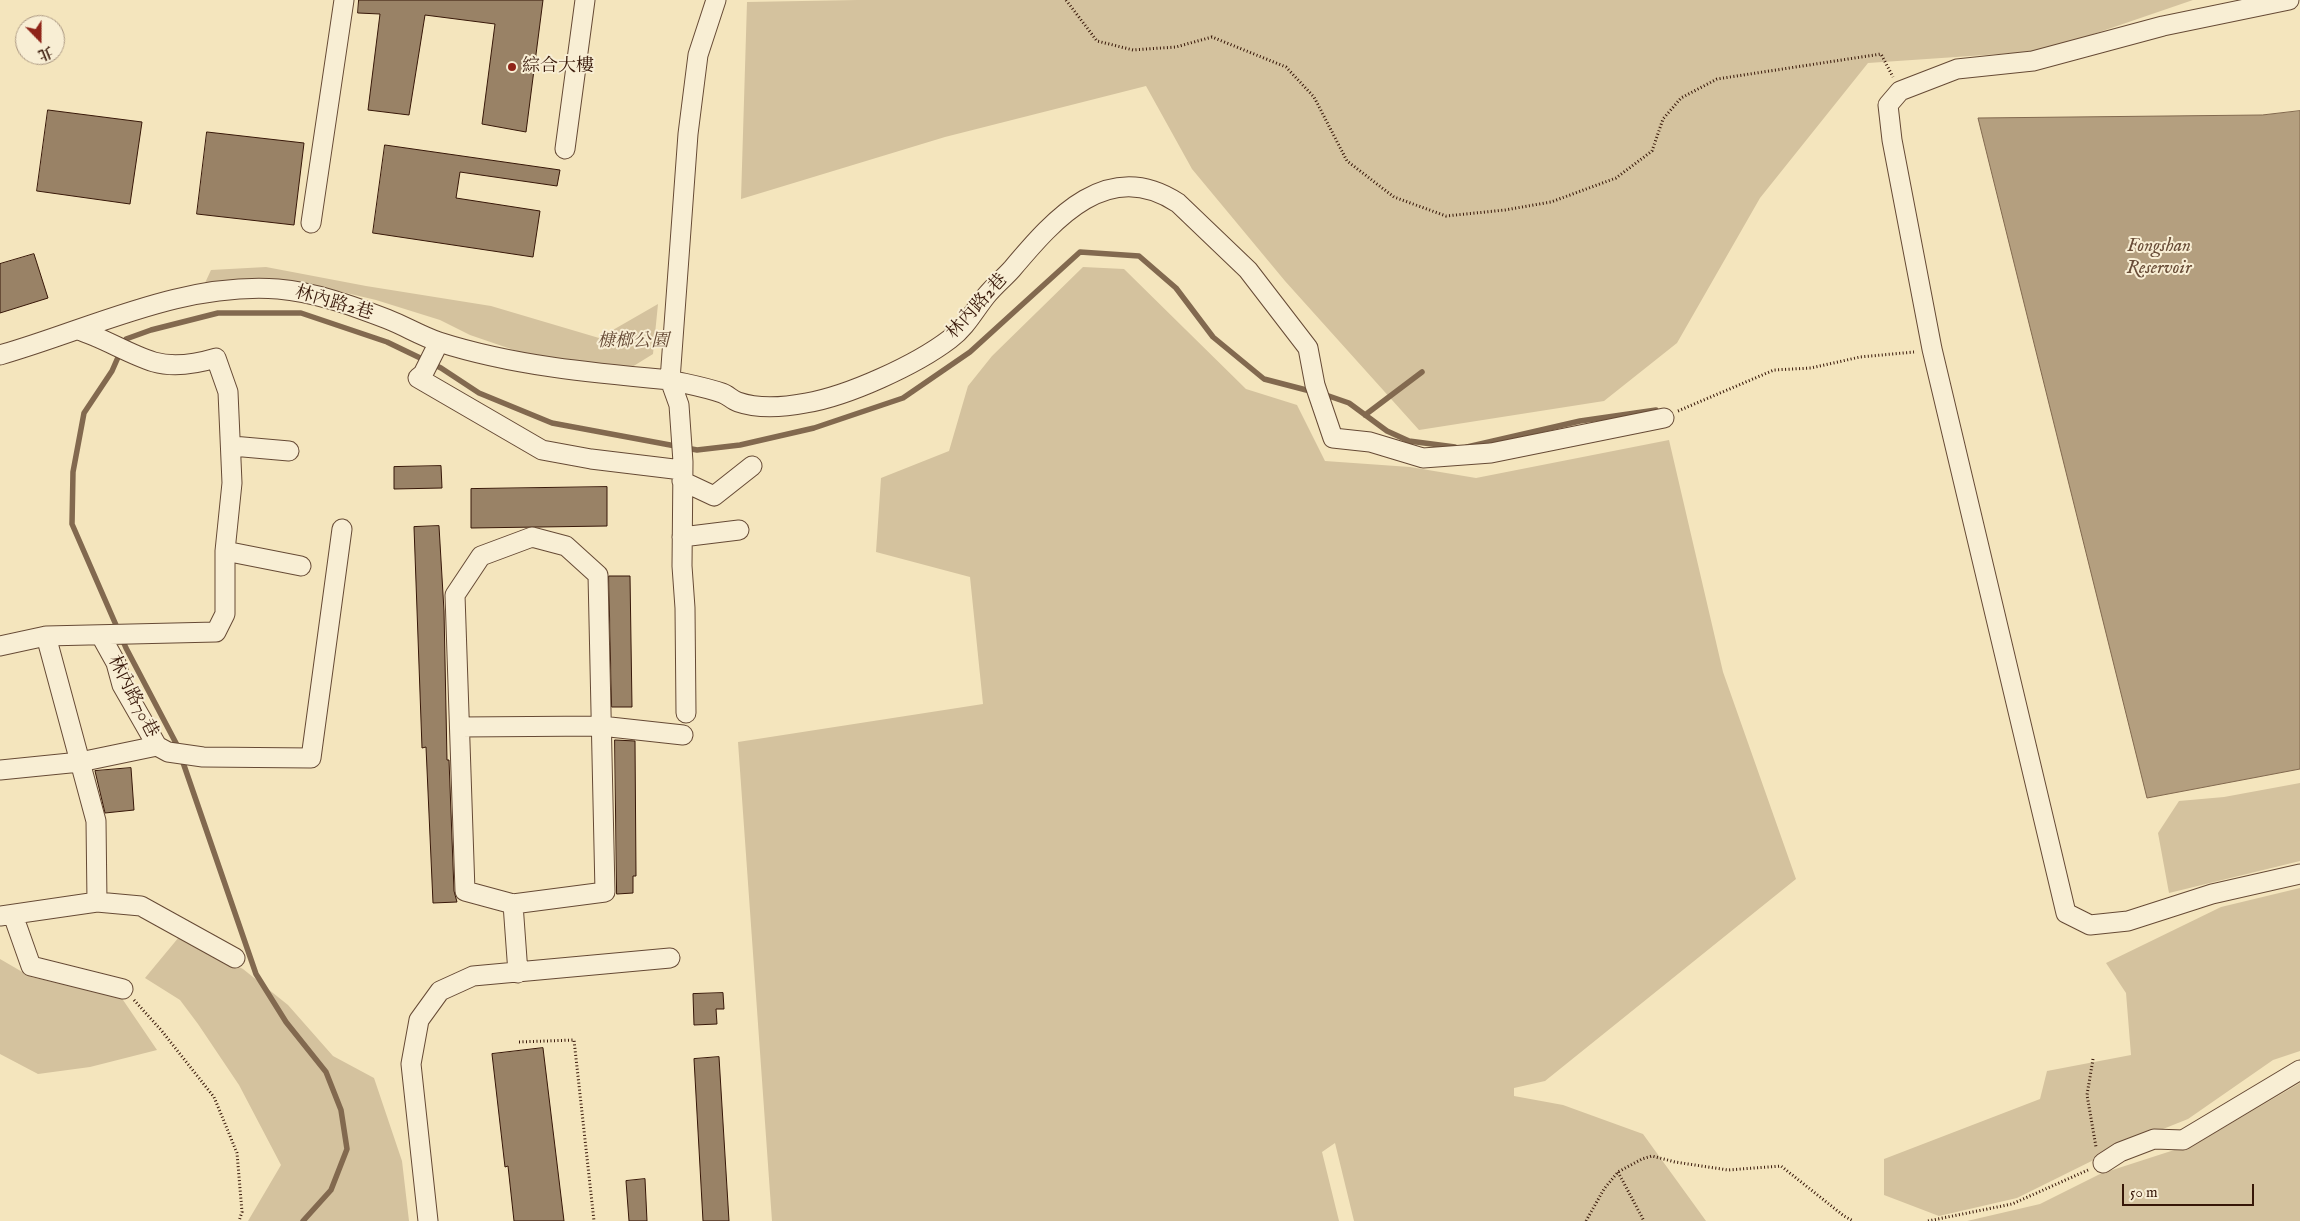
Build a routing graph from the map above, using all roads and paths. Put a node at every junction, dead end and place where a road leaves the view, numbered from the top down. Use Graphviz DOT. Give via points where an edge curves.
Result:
graph roads {
  1 [pos="344,0"];
  2 [pos="586,0"];
  3 [pos="716,0"];
  4 [pos="1066,0"];
  5 [pos="2289,0"];
  6 [pos="1900,91"];
  7 [pos="565,149"];
  8 [pos="311,223"];
  9 [pos="78,330"];
  10 [pos="439,342"];
  11 [pos="1932,349"];
  12 [pos="0,355"];
  13 [pos="670,380"];
  14 [pos="1664,418"];
  15 [pos="232,446"];
  16 [pos="289,452"];
  17 [pos="752,466"];
  18 [pos="682,471"];
  19 [pos="342,529"];
  20 [pos="739,530"];
  21 [pos="682,537"];
  22 [pos="225,551"];
  23 [pos="301,566"];
  24 [pos="46,636"];
  25 [pos="106,636"];
  26 [pos="0,646"];
  27 [pos="686,713"];
  28 [pos="602,726"];
  29 [pos="460,727"];
  30 [pos="683,735"];
  31 [pos="162,749"];
  32 [pos="80,762"];
  33 [pos="0,770"];
  34 [pos="2300,874"];
  35 [pos="97,902"];
  36 [pos="514,904"];
  37 [pos="6,915"];
  38 [pos="235,958"];
  39 [pos="670,958"];
  40 [pos="518,973"];
  41 [pos="123,989"];
  42 [pos="518,1042"];
  43 [pos="2093,1059"];
  44 [pos="2300,1070"];
  45 [pos="2103,1163"];
  46 [pos="1618,1172"];
  47 [pos="239,1221"];
  48 [pos="428,1221"];
  49 [pos="594,1221"];
  50 [pos="1586,1221"];
  51 [pos="1644,1221"];
  52 [pos="1853,1221"];
  53 [pos="1928,1221"];
  1 -- 8 [label="street"];
  2 -- 7 [label="street"];
  3 -- 13 [label="street" via="698,55 688,134"];
  4 -- 6 [label="path" via="1097,41 1133,50 1176,47 1212,38 1286,67 1314,97 1348,161 1394,197 1446,216 1551,202 1616,178 1652,151 1663,119 1681,98 1717,78 1881,54"];
  5 -- 6 [label="street" via="2163,26 2033,61 1957,69"];
  6 -- 11 [label="street" via="1888,105 1890,122"];
  9 -- 10 [label="street, 林內路2巷" via="180,297 227,290 278,289 328,299 387,319"];
  9 -- 12 [label="street, 林內路2巷"];
  9 -- 15 [label="street" via="155,362 192,365 216,358 228,392"];
  10 -- 13 [label="street, 林內路2巷" via="507,360"];
  10 -- 18 [label="street" via="418,378 542,450 591,460"];
  11 -- 14 [label="path" via="1860,357 1811,368 1774,370"];
  11 -- 34 [label="street" via="2066,913 2090,925 2128,921 2212,894"];
  13 -- 14 [label="street, 林內路2巷" via="723,393 738,402 771,407 806,403 869,384 930,353 951,338 1028,250 1070,208 1093,194 1118,186 1142,186 1178,203 1248,270 1277,307 1308,348 1315,386 1333,438 1370,442 1424,458 1491,453"];
  13 -- 18 [label="street" via="679,405"];
  15 -- 16 [label="street"];
  15 -- 22 [label="street"];
  17 -- 18 [label="street" via="714,496"];
  18 -- 21 [label="street"];
  19 -- 31 [label="street" via="311,758 188,755"];
  20 -- 21 [label="street"];
  21 -- 27 [label="street"];
  22 -- 23 [label="street"];
  22 -- 25 [label="street" via="225,614 216,632"];
  24 -- 25 [label="street, 林內路70巷"];
  24 -- 26 [label="street, 林內路70巷"];
  24 -- 32 [label="street"];
  25 -- 31 [label="street, 林內路70巷" via="122,685"];
  28 -- 29 [label="street"];
  28 -- 29 [label="street" via="598,575 566,546 532,537 481,556 455,595"];
  28 -- 30 [label="street"];
  28 -- 36 [label="street" via="605,892"];
  29 -- 36 [label="street" via="465,891"];
  31 -- 32 [label="street"];
  32 -- 33 [label="street"];
  32 -- 35 [label="street" via="96,821"];
  35 -- 37 [label="street"];
  35 -- 38 [label="street" via="141,906"];
  36 -- 40 [label="street"];
  37 -- 41 [label="street" via="31,966"];
  39 -- 40 [label="street"];
  40 -- 48 [label="street" via="473,976 440,991 419,1020 411,1064"];
  41 -- 47 [label="path" via="162,1030 214,1097 237,1153 242,1212"];
  42 -- 49 [label="path" via="574,1040"];
  43 -- 45 [label="path" via="2087,1094 2095,1146"];
  44 -- 45 [label="street" via="2183,1140 2154,1139 2120,1152"];
  45 -- 53 [label="path" via="2012,1204"];
  46 -- 50 [label="path"];
  46 -- 51 [label="path"];
  46 -- 52 [label="path" via="1652,1156 1728,1170 1781,1166"];
}
